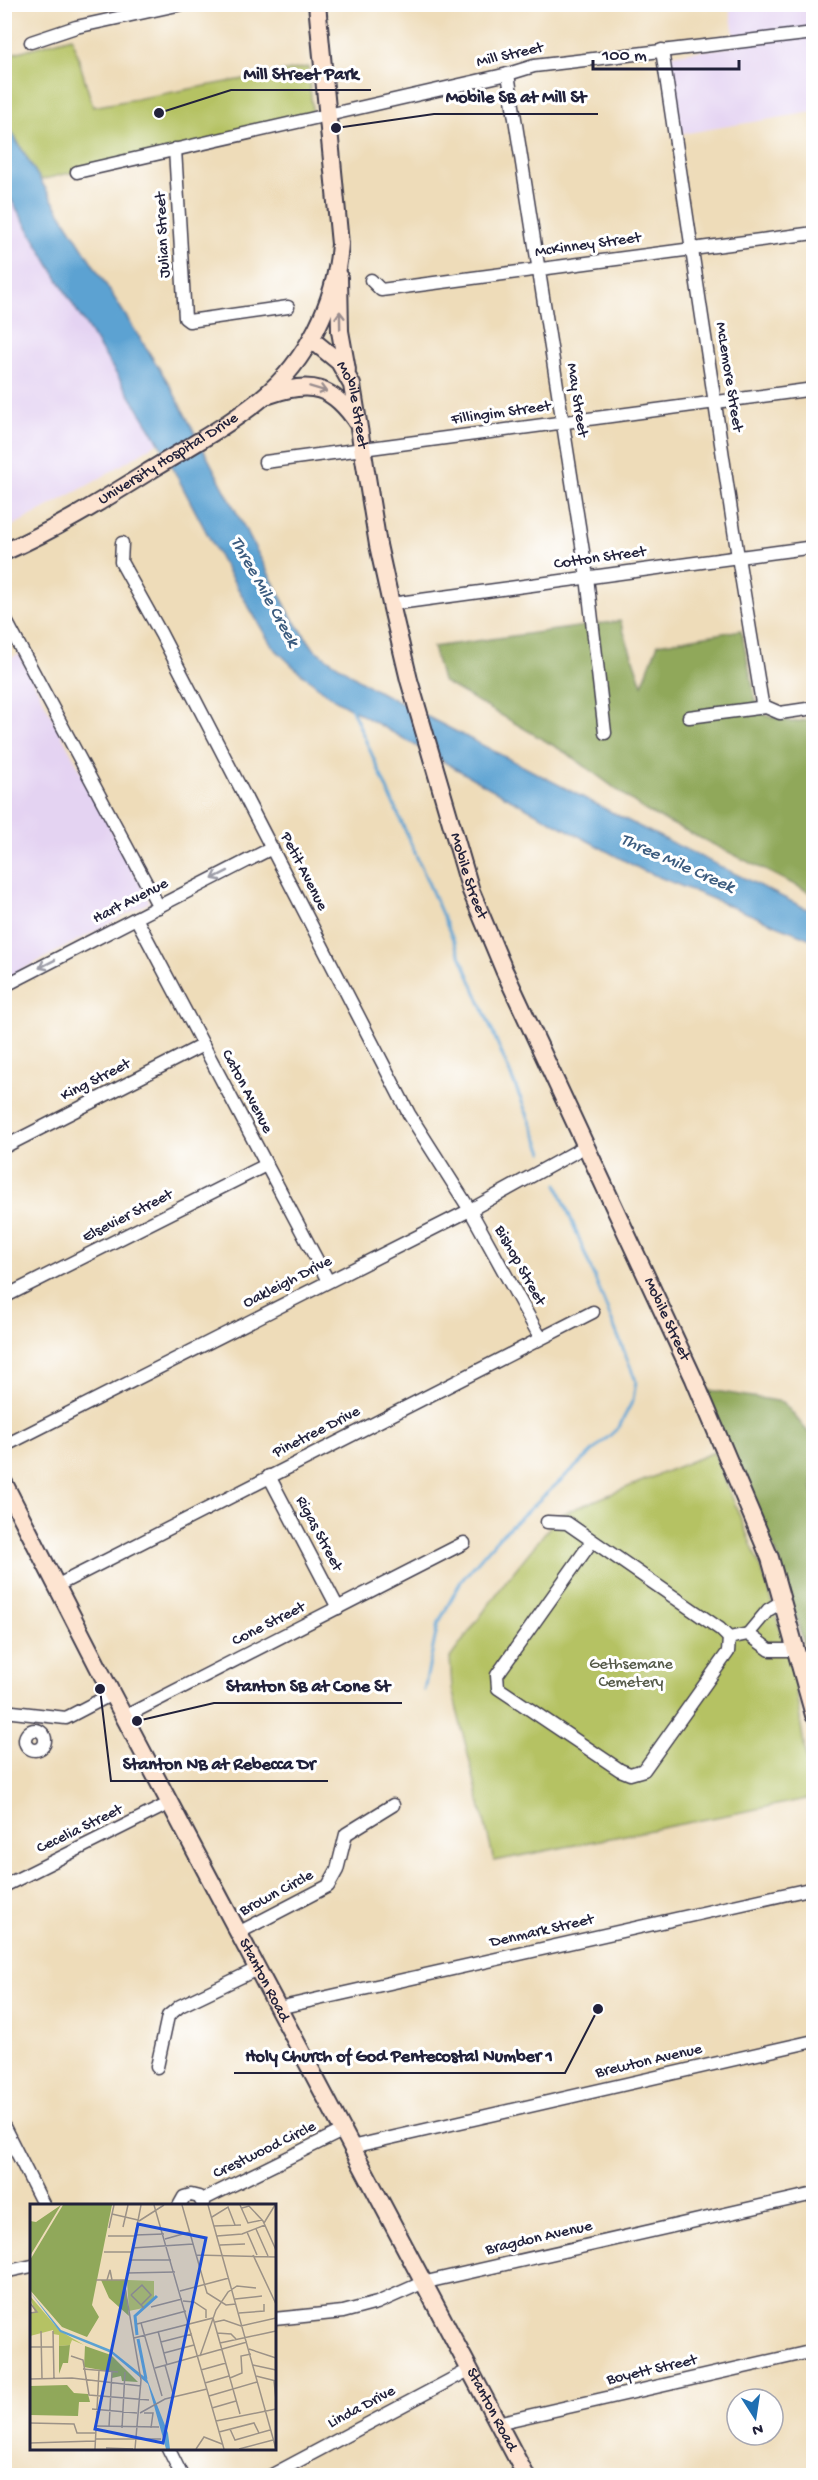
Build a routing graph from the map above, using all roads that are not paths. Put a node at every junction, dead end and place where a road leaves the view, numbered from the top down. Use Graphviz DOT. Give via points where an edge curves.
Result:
graph roads {
  1 [pos="183,4"];
  2 [pos="317,4"];
  3 [pos="813,33"];
  4 [pos="31,42"];
  5 [pos="662,50"];
  6 [pos="508,74"];
  7 [pos="327,114"];
  8 [pos="175,149"];
  9 [pos="77,172"];
  10 [pos="813,233"];
  11 [pos="692,249"];
  12 [pos="338,266"];
  13 [pos="539,269"];
  14 [pos="371,280"];
  15 [pos="288,307"];
  16 [pos="311,339"];
  17 [pos="348,374"];
  18 [pos="813,389"];
  19 [pos="262,398"];
  20 [pos="715,402"];
  21 [pos="562,423"];
  22 [pos="360,426"];
  23 [pos="363,450"];
  24 [pos="265,462"];
  25 [pos="122,543"];
  26 [pos="813,547"];
  27 [pos="4,552"];
  28 [pos="738,557"];
  29 [pos="587,577"];
  30 [pos="391,604"];
  31 [pos="4,617"];
  32 [pos="766,707"];
  33 [pos="813,708"];
  34 [pos="689,717"];
  35 [pos="605,733"];
  36 [pos="272,848"];
  37 [pos="159,907"];
  38 [pos="136,918"];
  39 [pos="4,986"];
  40 [pos="203,1045"];
  41 [pos="586,1146"];
  42 [pos="4,1147"];
  43 [pos="266,1165"];
  44 [pos="470,1210"];
  45 [pos="328,1281"];
  46 [pos="4,1298"];
  47 [pos="593,1312"];
  48 [pos="540,1337"];
  49 [pos="4,1446"];
  50 [pos="269,1476"];
  51 [pos="4,1483"];
  52 [pos="547,1522"];
  53 [pos="592,1541"];
  54 [pos="464,1543"];
  55 [pos="56,1586"];
  56 [pos="783,1601"];
  57 [pos="338,1608"];
  58 [pos="748,1634"];
  59 [pos="729,1638"];
  60 [pos="797,1650"];
  61 [pos="112,1694"];
  62 [pos="4,1711"];
  63 [pos="813,1715"];
  64 [pos="124,1717"];
  65 [pos="66,1718"];
  66 [pos="42,1733"];
  67 [pos="170,1803"];
  68 [pos="393,1805"];
  69 [pos="4,1886"];
  70 [pos="813,1888"];
  71 [pos="238,1933"];
  72 [pos="257,1969"];
  73 [pos="278,2008"];
  74 [pos="813,2041"];
  75 [pos="157,2067"];
  76 [pos="4,2127"];
  77 [pos="342,2131"];
  78 [pos="351,2147"];
  79 [pos="813,2194"];
  80 [pos="203,2203"];
  81 [pos="43,2204"];
  82 [pos="179,2204"];
  83 [pos="30,2266"];
  84 [pos="4,2272"];
  85 [pos="422,2283"];
  86 [pos="276,2319"];
  87 [pos="813,2351"];
  88 [pos="469,2370"];
  89 [pos="497,2423"];
  90 [pos="169,2450"];
  91 [pos="182,2475"];
  92 [pos="270,2475"];
  93 [pos="526,2475"];
  1 -- 4 [label="street" via="76,27"];
  2 -- 7 [label="street"];
  3 -- 5 [label="street, Mill Street"];
  5 -- 6 [label="street, Mill Street" via="534,66"];
  5 -- 11 [label="street, McLemore Street"];
  6 -- 7 [label="street, Mill Street"];
  6 -- 13 [label="street, May Street"];
  7 -- 8 [label="street, Mill Street"];
  7 -- 12 [label="street" via="340,244"];
  8 -- 9 [label="street, Mill Street"];
  8 -- 15 [label="street, Julian Street" via="185,318 189,321"];
  10 -- 11 [label="street, McKinney Street"];
  11 -- 13 [label="street, McKinney Street"];
  11 -- 20 [label="street, McLemore Street"];
  12 -- 16 [label="street"];
  17 -- 12 [label="street, one-way" via="340,331"];
  13 -- 14 [label="street, McKinney Street" via="381,290"];
  13 -- 21 [label="street, May Street"];
  16 -- 17 [label="street, Mobile Street"];
  16 -- 19 [label="street, University Hospital Drive"];
  17 -- 22 [label="street, Mobile Street"];
  18 -- 20 [label="street, Fillingim Street"];
  19 -- 22 [label="street, one-way" via="291,387 320,389 334,395"];
  19 -- 27 [label="street, University Hospital Drive" via="64,524"];
  20 -- 21 [label="street, Fillingim Street"];
  20 -- 28 [label="street, McLemore Street"];
  21 -- 23 [label="street, Fillingim Street"];
  21 -- 29 [label="street, May Street"];
  22 -- 23 [label="street, Mobile Street"];
  23 -- 24 [label="street, Fillingim Street"];
  23 -- 30 [label="street, Mobile Street"];
  25 -- 36 [label="street, Petit Avenue" via="121,562"];
  26 -- 28 [label="street, Cotton Street"];
  28 -- 29 [label="street, Cotton Street"];
  28 -- 32 [label="street, McLemore Street" via="762,703"];
  29 -- 30 [label="street, Cotton Street"];
  29 -- 35 [label="street, May Street"];
  30 -- 41 [label="street, Mobile Street" via="439,786 483,922"];
  31 -- 37 [label="street"];
  32 -- 33 [label="street" via="780,713"];
  32 -- 34 [label="street"];
  36 -- 37 [label="street, Hart Avenue, one-way"];
  36 -- 44 [label="street, Petit Avenue" via="409,1114"];
  37 -- 38 [label="street, Hart Avenue"];
  38 -- 39 [label="street, Hart Avenue, one-way"];
  38 -- 40 [label="street, Caton Avenue"];
  40 -- 42 [label="street, King Street"];
  40 -- 43 [label="street, Caton Avenue"];
  41 -- 44 [label="street, Oakleigh Drive"];
  41 -- 56 [label="street, Mobile Street" via="694,1380 770,1558"];
  43 -- 45 [label="street, Caton Avenue"];
  43 -- 46 [label="street, Elsevier Street"];
  44 -- 45 [label="street, Oakleigh Drive"];
  44 -- 48 [label="street, Bishop Street"];
  45 -- 49 [label="street, Oakleigh Drive"];
  47 -- 48 [label="street, Pinetree Drive"];
  48 -- 50 [label="street, Pinetree Drive"];
  50 -- 55 [label="street, Pinetree Drive"];
  50 -- 57 [label="street, Rigas Street"];
  51 -- 55 [label="street, Stanton Road"];
  52 -- 53 [label="street" via="567,1523"];
  53 -- 59 [label="street"];
  53 -- 59 [label="street" via="497,1675 498,1688 630,1774 644,1770 728,1652"];
  54 -- 57 [label="street, Cone Street"];
  55 -- 61 [label="street, Stanton Road"];
  56 -- 58 [label="street" via="768,1610"];
  56 -- 60 [label="street, Mobile Street"];
  57 -- 64 [label="street, Cone Street"];
  58 -- 59 [label="street"];
  58 -- 60 [label="street" via="770,1650"];
  60 -- 63 [label="street, Mobile Street"];
  61 -- 64 [label="street, Stanton Road"];
  61 -- 65 [label="street"];
  62 -- 65 [label="street"];
  64 -- 67 [label="street, Stanton Road"];
  65 -- 66 [label="street"];
  67 -- 69 [label="street, Cecelia Street"];
  67 -- 71 [label="street, Stanton Road"];
  68 -- 71 [label="street, Brown Circle" via="346,1834 337,1870 328,1886"];
  70 -- 73 [label="street, Denmark Street"];
  71 -- 72 [label="street, Stanton Road"];
  72 -- 73 [label="street, Stanton Road"];
  72 -- 75 [label="street" via="180,2006 168,2016"];
  73 -- 77 [label="street, Stanton Road"];
  74 -- 78 [label="street, Brewton Avenue"];
  76 -- 81 [label="street"];
  77 -- 78 [label="street, Stanton Road"];
  77 -- 80 [label="street, Crestwood Circle"];
  78 -- 85 [label="street, Stanton Road"];
  79 -- 85 [label="street, Bragdon Avenue"];
  80 -- 82 [label="street, Crestwood Circle" via="188,2196"];
  83 -- 84 [label="street"];
  85 -- 86 [label="street, Bragdon Avenue" via="377,2303 343,2312"];
  85 -- 88 [label="street, Stanton Road"];
  87 -- 89 [label="street, Boyett Street"];
  88 -- 89 [label="street, Stanton Road"];
  88 -- 92 [label="street, Linda Drive"];
  89 -- 93 [label="street, Stanton Road"];
  90 -- 91 [label="street"];
}
